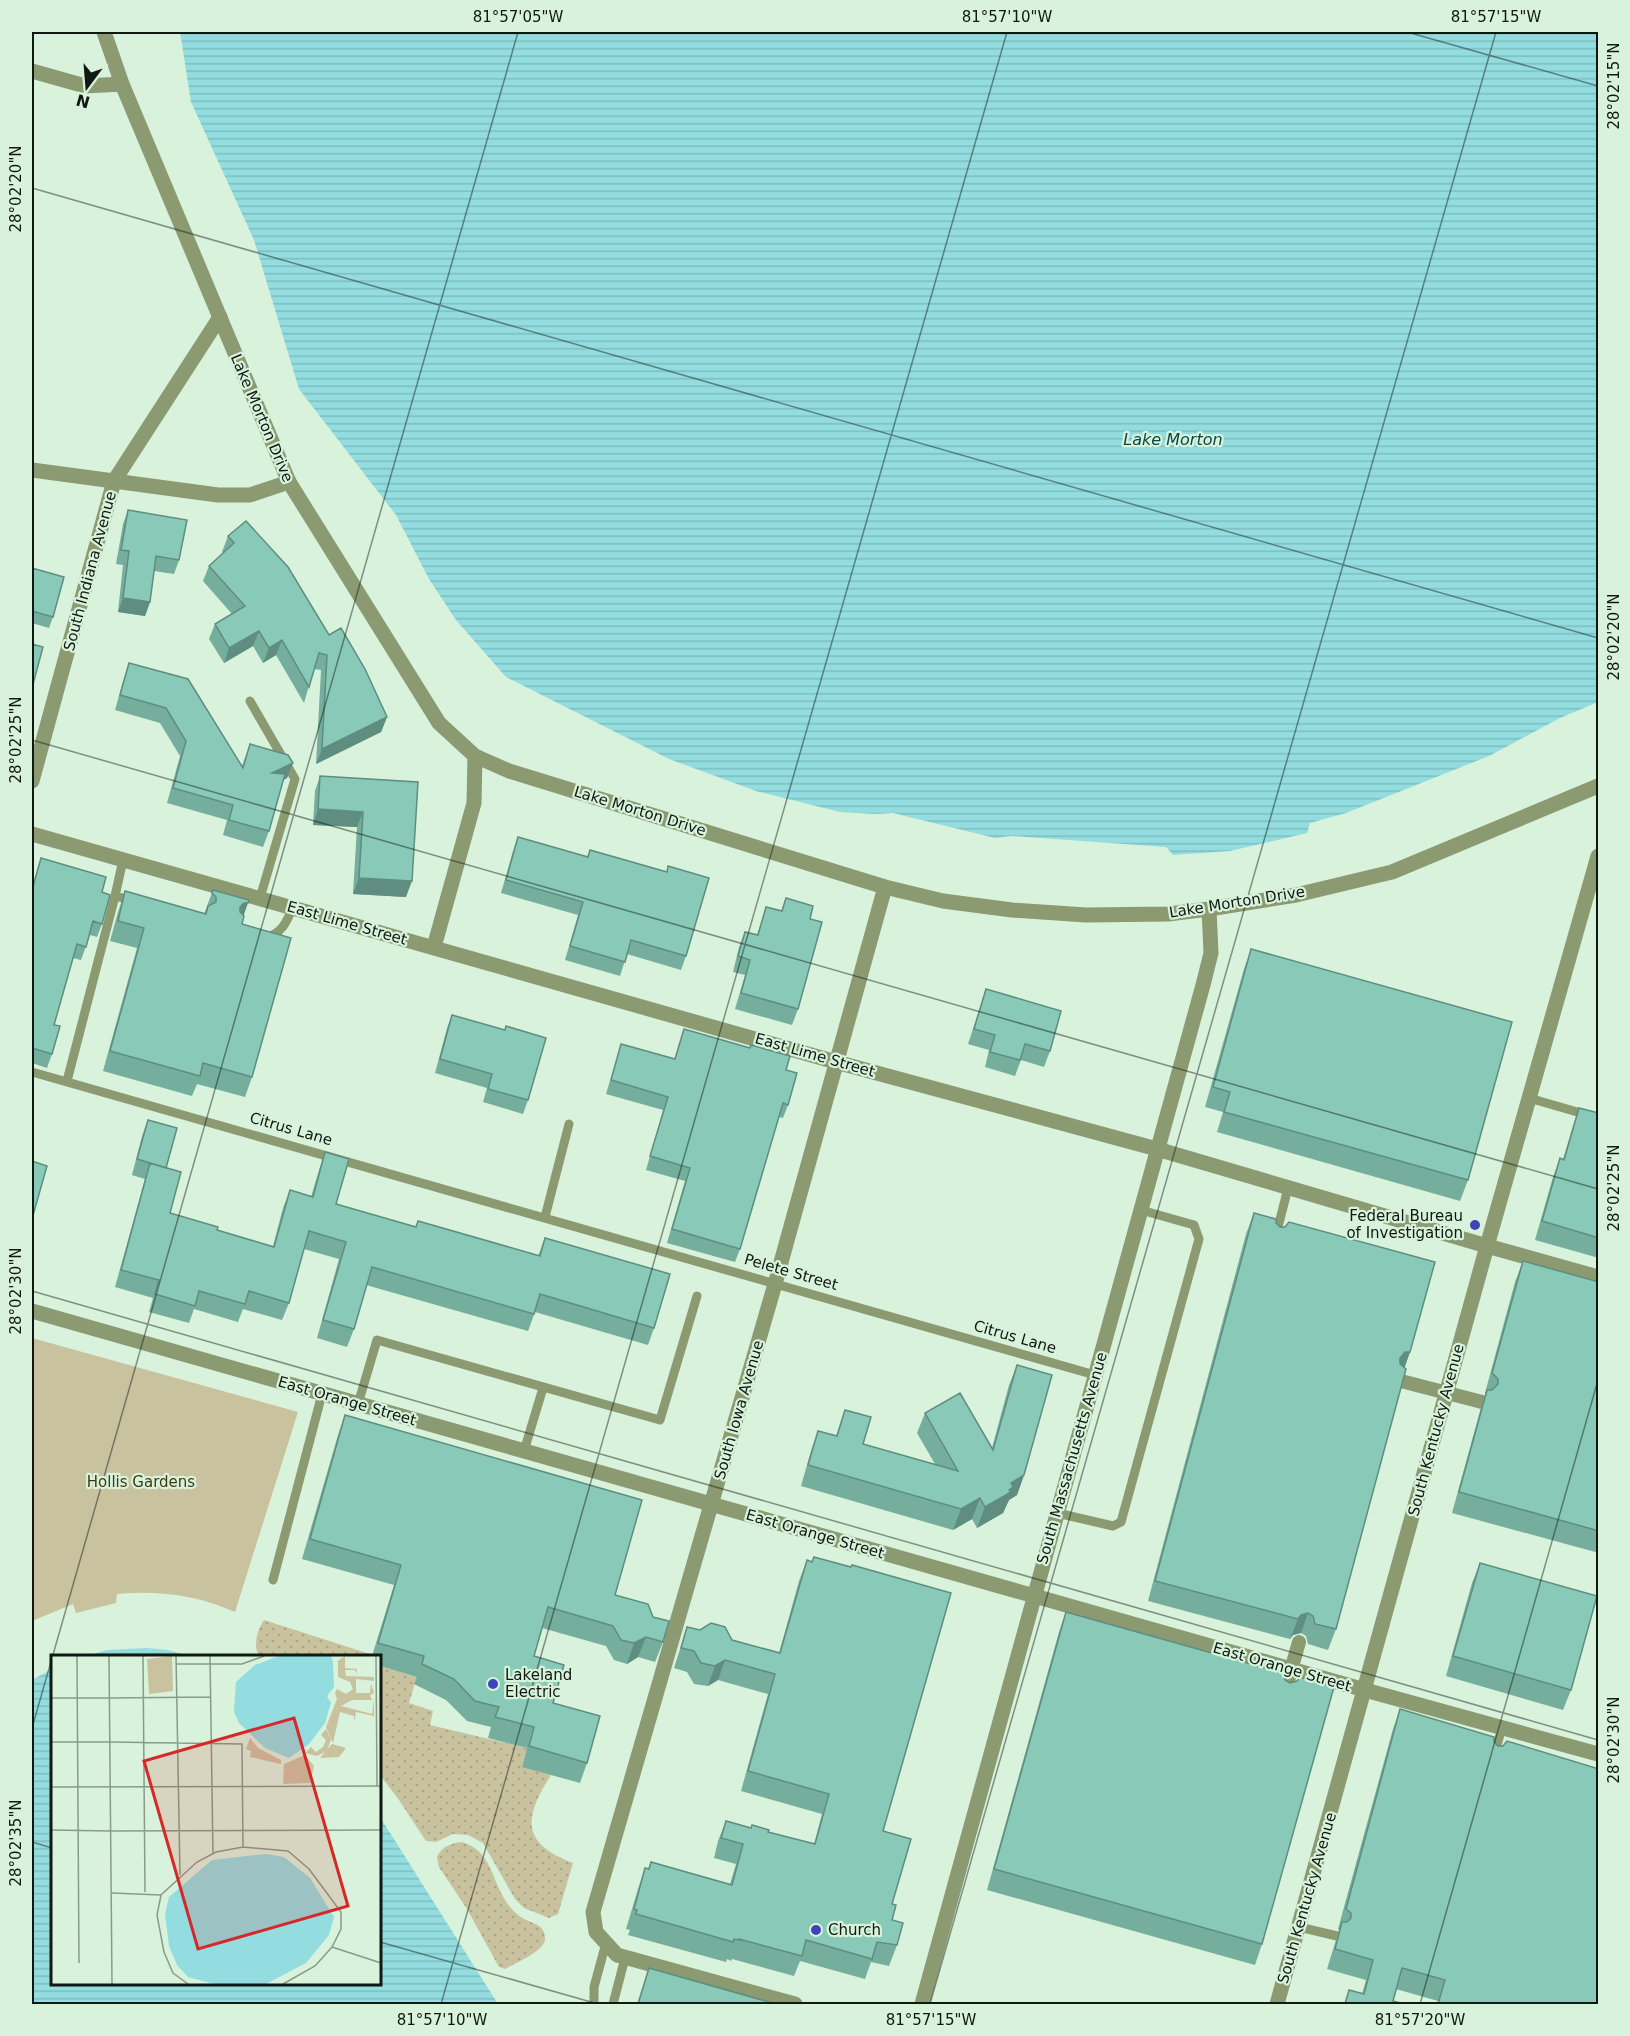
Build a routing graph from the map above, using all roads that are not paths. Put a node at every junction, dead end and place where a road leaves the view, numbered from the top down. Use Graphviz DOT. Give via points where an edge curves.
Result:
graph roads {
  1 [pos="104,32"];
  2 [pos="32,71"];
  3 [pos="122,84"];
  4 [pos="220,316"];
  5 [pos="32,470"];
  6 [pos="114,481"];
  7 [pos="289,482"];
  8 [pos="250,701"];
  9 [pos="476,756"];
  10 [pos="32,780"];
  11 [pos="1597,790"];
  12 [pos="32,834"];
  13 [pos="1599,856"];
  14 [pos="123,860"];
  15 [pos="885,887"];
  16 [pos="115,896"];
  17 [pos="260,898"];
  18 [pos="148,905"];
  19 [pos="292,907"];
  20 [pos="1209,909"];
  21 [pos="256,935"];
  22 [pos="434,947"];
  23 [pos="836,1062"];
  24 [pos="32,1071"];
  25 [pos="67,1081"];
  26 [pos="1529,1098"];
  27 [pos="1599,1118"];
  28 [pos="569,1124"];
  29 [pos="1157,1149"];
  30 [pos="1288,1188"];
  31 [pos="1141,1210"];
  32 [pos="545,1217"];
  33 [pos="1275,1241"];
  34 [pos="646,1246"];
  35 [pos="1487,1246"];
  36 [pos="1599,1277"];
  37 [pos="775,1284"];
  38 [pos="697,1296"];
  39 [pos="32,1311"];
  40 [pos="926,1326"];
  41 [pos="1095,1375"];
  42 [pos="1401,1381"];
  43 [pos="543,1388"];
  44 [pos="322,1394"];
  45 [pos="1482,1402"];
  46 [pos="358,1404"];
  47 [pos="524,1451"];
  48 [pos="712,1505"];
  49 [pos="1057,1513"];
  50 [pos="273,1580"];
  51 [pos="1034,1595"];
  52 [pos="1297,1641"];
  53 [pos="1288,1668"];
  54 [pos="1365,1690"];
  55 [pos="1284,1695"];
  56 [pos="1502,1728"];
  57 [pos="1599,1755"];
  58 [pos="1493,1760"];
  59 [pos="1299,1927"];
  60 [pos="1336,1936"];
  61 [pos="601,1937"];
  62 [pos="625,1958"];
  63 [pos="594,2004"];
  64 [pos="613,2004"];
  65 [pos="795,2004"];
  66 [pos="922,2004"];
  67 [pos="1277,2004"];
  1 -- 3 [label="street, Lake Morton Drive"];
  2 -- 3 [label="street" via="85,86"];
  3 -- 4 [label="street, Lake Morton Drive"];
  4 -- 6 [label="street, South Indiana Avenue"];
  4 -- 7 [label="street, Lake Morton Drive"];
  5 -- 6 [label="street"];
  6 -- 7 [label="street" via="218,495 250,495"];
  6 -- 10 [label="street, South Indiana Avenue"];
  7 -- 9 [label="street, Lake Morton Drive" via="439,723"];
  8 -- 17 [label="lane" via="295,779"];
  9 -- 15 [label="street, Lake Morton Drive" via="509,771"];
  9 -- 22 [label="street" via="474,802"];
  11 -- 20 [label="street, Lake Morton Drive" via="1392,872 1296,895"];
  12 -- 14 [label="street, East Lime Street"];
  13 -- 26 [label="street, South Kentucky Avenue"];
  14 -- 16 [label="lane"];
  14 -- 17 [label="street, East Lime Street"];
  15 -- 20 [label="street, Lake Morton Drive" via="943,901 1054,913 1168,914"];
  15 -- 23 [label="street, South Iowa Avenue"];
  16 -- 18 [label="lane"];
  16 -- 25 [label="lane"];
  17 -- 19 [label="street, East Lime Street"];
  19 -- 21 [label="lane" via="285,924 274,936"];
  19 -- 22 [label="street, East Lime Street"];
  20 -- 29 [label="street, South Massachusetts Avenue" via="1211,953"];
  22 -- 23 [label="street, East Lime Street"];
  23 -- 29 [label="street, East Lime Street"];
  23 -- 37 [label="street, South Iowa Avenue"];
  24 -- 25 [label="lane, Citrus Lane"];
  25 -- 32 [label="lane, Citrus Lane"];
  26 -- 27 [label="lane"];
  26 -- 35 [label="street, South Kentucky Avenue"];
  28 -- 32 [label="lane"];
  29 -- 30 [label="street, East Lime Street"];
  29 -- 31 [label="street, South Massachusetts Avenue"];
  30 -- 33 [label="lane"];
  30 -- 35 [label="street, East Lime Street"];
  31 -- 41 [label="street, South Massachusetts Avenue"];
  31 -- 49 [label="lane" via="1194,1225 1199,1239 1121,1522 1113,1526"];
  32 -- 34 [label="lane, Citrus Lane"];
  34 -- 37 [label="lane, Pelete Street"];
  35 -- 36 [label="street, East Lime Street"];
  35 -- 54 [label="street, South Kentucky Avenue"];
  37 -- 40 [label="lane, Pelete Street"];
  37 -- 48 [label="street, South Iowa Avenue"];
  38 -- 43 [label="lane" via="660,1420"];
  39 -- 44 [label="street, East Orange Street"];
  40 -- 41 [label="lane, Citrus Lane"];
  41 -- 49 [label="street, South Massachusetts Avenue"];
  42 -- 45 [label="street"];
  43 -- 46 [label="lane" via="376,1340"];
  43 -- 47 [label="lane"];
  44 -- 46 [label="street, East Orange Street"];
  44 -- 50 [label="lane"];
  46 -- 47 [label="street, East Orange Street"];
  47 -- 48 [label="street, East Orange Street"];
  48 -- 51 [label="street, East Orange Street"];
  48 -- 61 [label="street, South Iowa Avenue" via="593,1912"];
  49 -- 51 [label="street, South Massachusetts Avenue"];
  51 -- 53 [label="street, East Orange Street"];
  51 -- 66 [label="street, South Massachusetts Avenue"];
  52 -- 53 [label="lane"];
  52 -- 55 [label="street"];
  53 -- 54 [label="street, East Orange Street"];
  54 -- 56 [label="street, East Orange Street"];
  54 -- 59 [label="street, South Kentucky Avenue"];
  56 -- 57 [label="street, East Orange Street"];
  56 -- 58 [label="lane"];
  59 -- 60 [label="lane"];
  59 -- 67 [label="street, South Kentucky Avenue"];
  61 -- 62 [label="street" via="617,1955"];
  61 -- 63 [label="lane"];
  62 -- 64 [label="lane"];
  62 -- 65 [label="street"];
}
